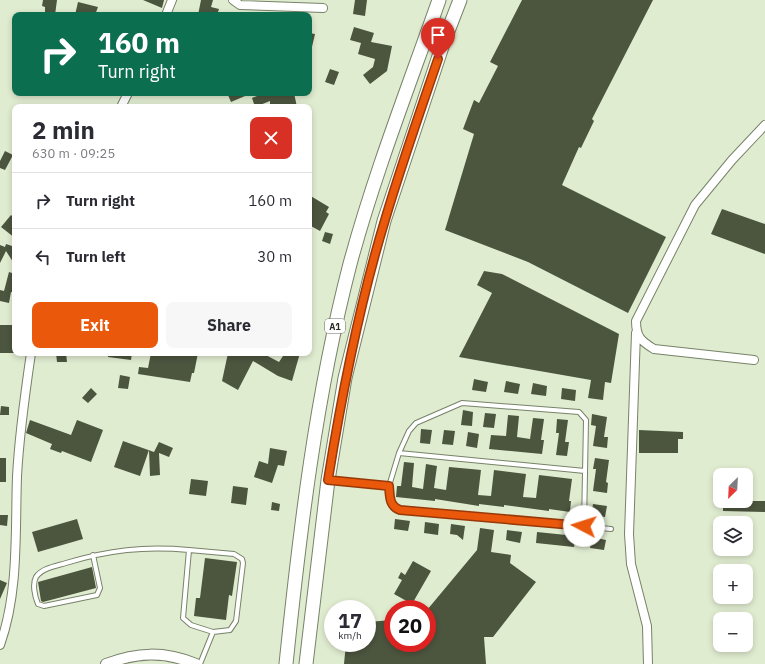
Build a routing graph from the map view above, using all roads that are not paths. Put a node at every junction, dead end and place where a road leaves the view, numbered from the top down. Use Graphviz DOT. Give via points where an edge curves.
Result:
graph roads {
  1 [pos="172,0"];
  2 [pos="233,0"];
  3 [pos="439,0"];
  4 [pos="460,0"];
  5 [pos="323,8"];
  6 [pos="167,12"];
  7 [pos="765,125"];
  8 [pos="636,321"];
  9 [pos="30,356"];
  10 [pos="754,360"];
  11 [pos="399,453"];
  12 [pos="586,471"];
  13 [pos="328,480"];
  14 [pos="389,486"];
  15 [pos="584,526"];
  16 [pos="611,529"];
  17 [pos="189,550"];
  18 [pos="92,555"];
  19 [pos="212,632"];
  20 [pos="1,641"];
  21 [pos="106,664"];
  22 [pos="196,664"];
  23 [pos="200,664"];
  24 [pos="286,664"];
  25 [pos="306,664"];
  26 [pos="648,664"];
  1 -- 6 [label="street"];
  2 -- 5 [label="street" via="240,5"];
  3 -- 24 [label="highway, A1" via="367,207 336,322 304,500"];
  4 -- 13 [label="highway, A1" via="384,221 345,378"];
  7 -- 8 [label="street" via="694,205"];
  8 -- 10 [label="street" via="636,333 641,341 654,349"];
  8 -- 26 [label="street" via="629,534 631,564 648,626"];
  9 -- 20 [label="street" via="24,395 17,474 14,570 11,598"];
  11 -- 12 [label="lane"];
  11 -- 12 [label="lane" via="409,431 416,423 462,403 578,412 586,420"];
  11 -- 14 [label="lane"];
  12 -- 15 [label="lane"];
  13 -- 14 [label="lane"];
  13 -- 25 [label="highway, A1"];
  14 -- 15 [label="lane" via="391,503 400,510"];
  15 -- 16 [label="lane"];
  17 -- 18 [label="lane" via="156,547"];
  17 -- 19 [label="lane" via="183,618 191,625"];
  17 -- 19 [label="lane" via="234,554 244,563 236,621 230,630"];
  18 -- 18 [label="lane" via="100,588 97,595 44,606 38,604 34,584 38,575 48,568"];
  19 -- 23 [label="lane"];
  21 -- 22 [label="street" via="132,655 153,653 168,654"];
}
